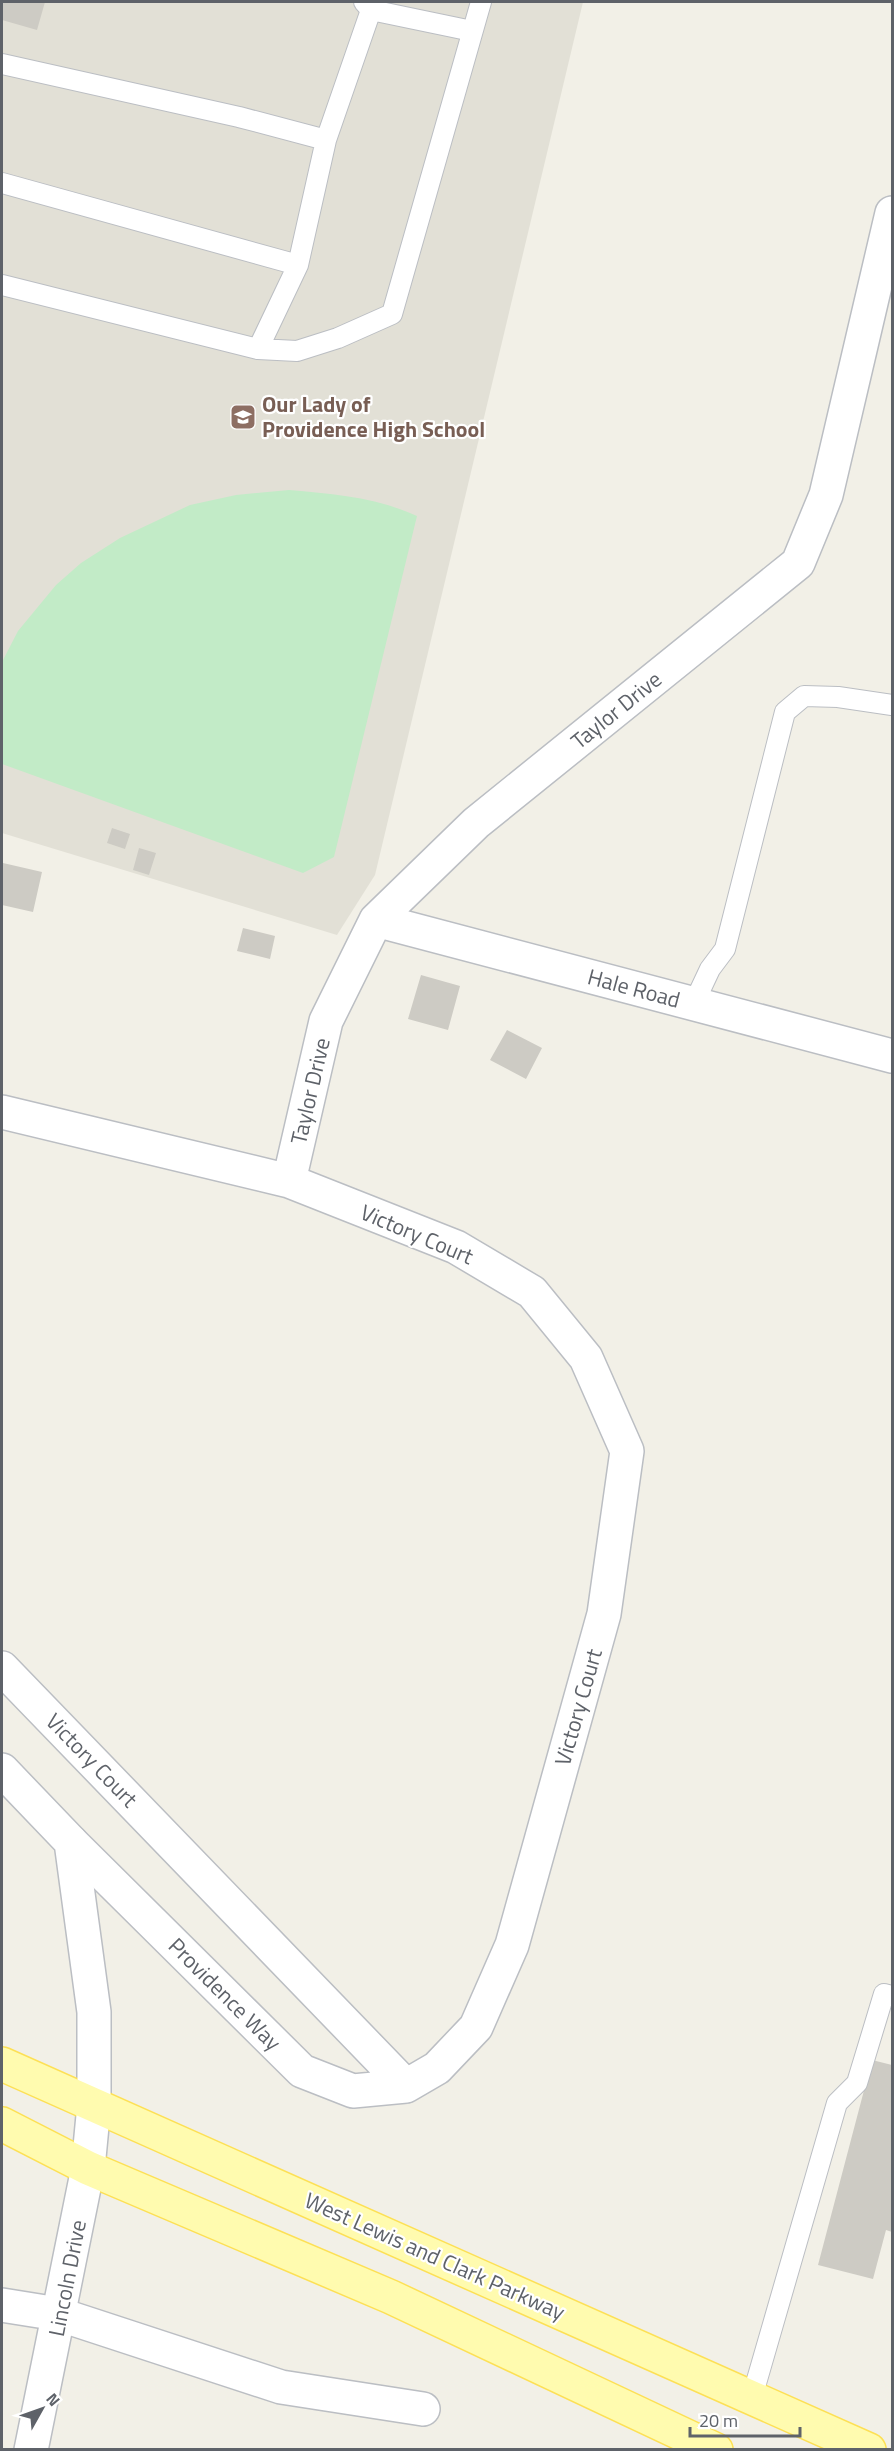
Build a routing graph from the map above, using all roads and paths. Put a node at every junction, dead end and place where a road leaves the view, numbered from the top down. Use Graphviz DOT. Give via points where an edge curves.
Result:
graph roads {
  1 [pos="481,2"];
  2 [pos="368,6"];
  3 [pos="472,31"];
  4 [pos="2,64"];
  5 [pos="326,140"];
  6 [pos="2,183"];
  7 [pos="892,213"];
  8 [pos="298,265"];
  9 [pos="2,285"];
  10 [pos="258,349"];
  11 [pos="892,705"];
  12 [pos="376,920"];
  13 [pos="694,1003"];
  14 [pos="892,1056"];
  15 [pos="2,1112"];
  16 [pos="289,1181"];
  17 [pos="2,1668"];
  18 [pos="2,1770"];
  19 [pos="71,1842"];
  20 [pos="888,1995"];
  21 [pos="2,2064"];
  22 [pos="406,2086"];
  23 [pos="94,2105"];
  24 [pos="2,2124"];
  25 [pos="88,2168"];
  26 [pos="2,2305"];
  27 [pos="58,2314"];
  28 [pos="752,2397"];
  29 [pos="423,2409"];
  30 [pos="31,2450"];
  31 [pos="716,2450"];
  32 [pos="868,2450"];
  1 -- 3 [label="lane"];
  2 -- 3 [label="lane"];
  2 -- 5 [label="lane"];
  3 -- 10 [label="lane" via="392,314 297,351"];
  4 -- 5 [label="lane"];
  5 -- 8 [label="lane"];
  6 -- 8 [label="lane"];
  7 -- 12 [label="street, Taylor Drive" via="826,495 798,563 476,823"];
  8 -- 10 [label="lane"];
  9 -- 10 [label="lane"];
  11 -- 13 [label="lane" via="804,696 785,712 725,949 710,969"];
  12 -- 13 [label="street, Hale Road"];
  12 -- 16 [label="street, Taylor Drive" via="326,1022"];
  13 -- 14 [label="street, Hale Road"];
  15 -- 16 [label="street, Victory Court"];
  16 -- 22 [label="street, Victory Court" via="456,1247 532,1292 586,1358 627,1451 604,1614 512,1945 477,2027 437,2068"];
  17 -- 22 [label="street, Victory Court"];
  18 -- 19 [label="street, Providence Way"];
  19 -- 22 [label="street, Providence Way" via="302,2071 352,2091"];
  19 -- 23 [label="street" via="94,2012"];
  20 -- 28 [label="lane" via="857,2083 837,2103"];
  21 -- 23 [label="main road, West Lewis and Clark Parkway"];
  23 -- 25 [label="street, Lincoln Drive"];
  23 -- 28 [label="main road, West Lewis and Clark Parkway"];
  24 -- 25 [label="main road"];
  25 -- 27 [label="street, Lincoln Drive"];
  25 -- 31 [label="main road" via="391,2297"];
  26 -- 27 [label="street"];
  27 -- 29 [label="street" via="281,2387"];
  27 -- 30 [label="street, Lincoln Drive"];
  28 -- 32 [label="main road, West Lewis and Clark Parkway"];
}
